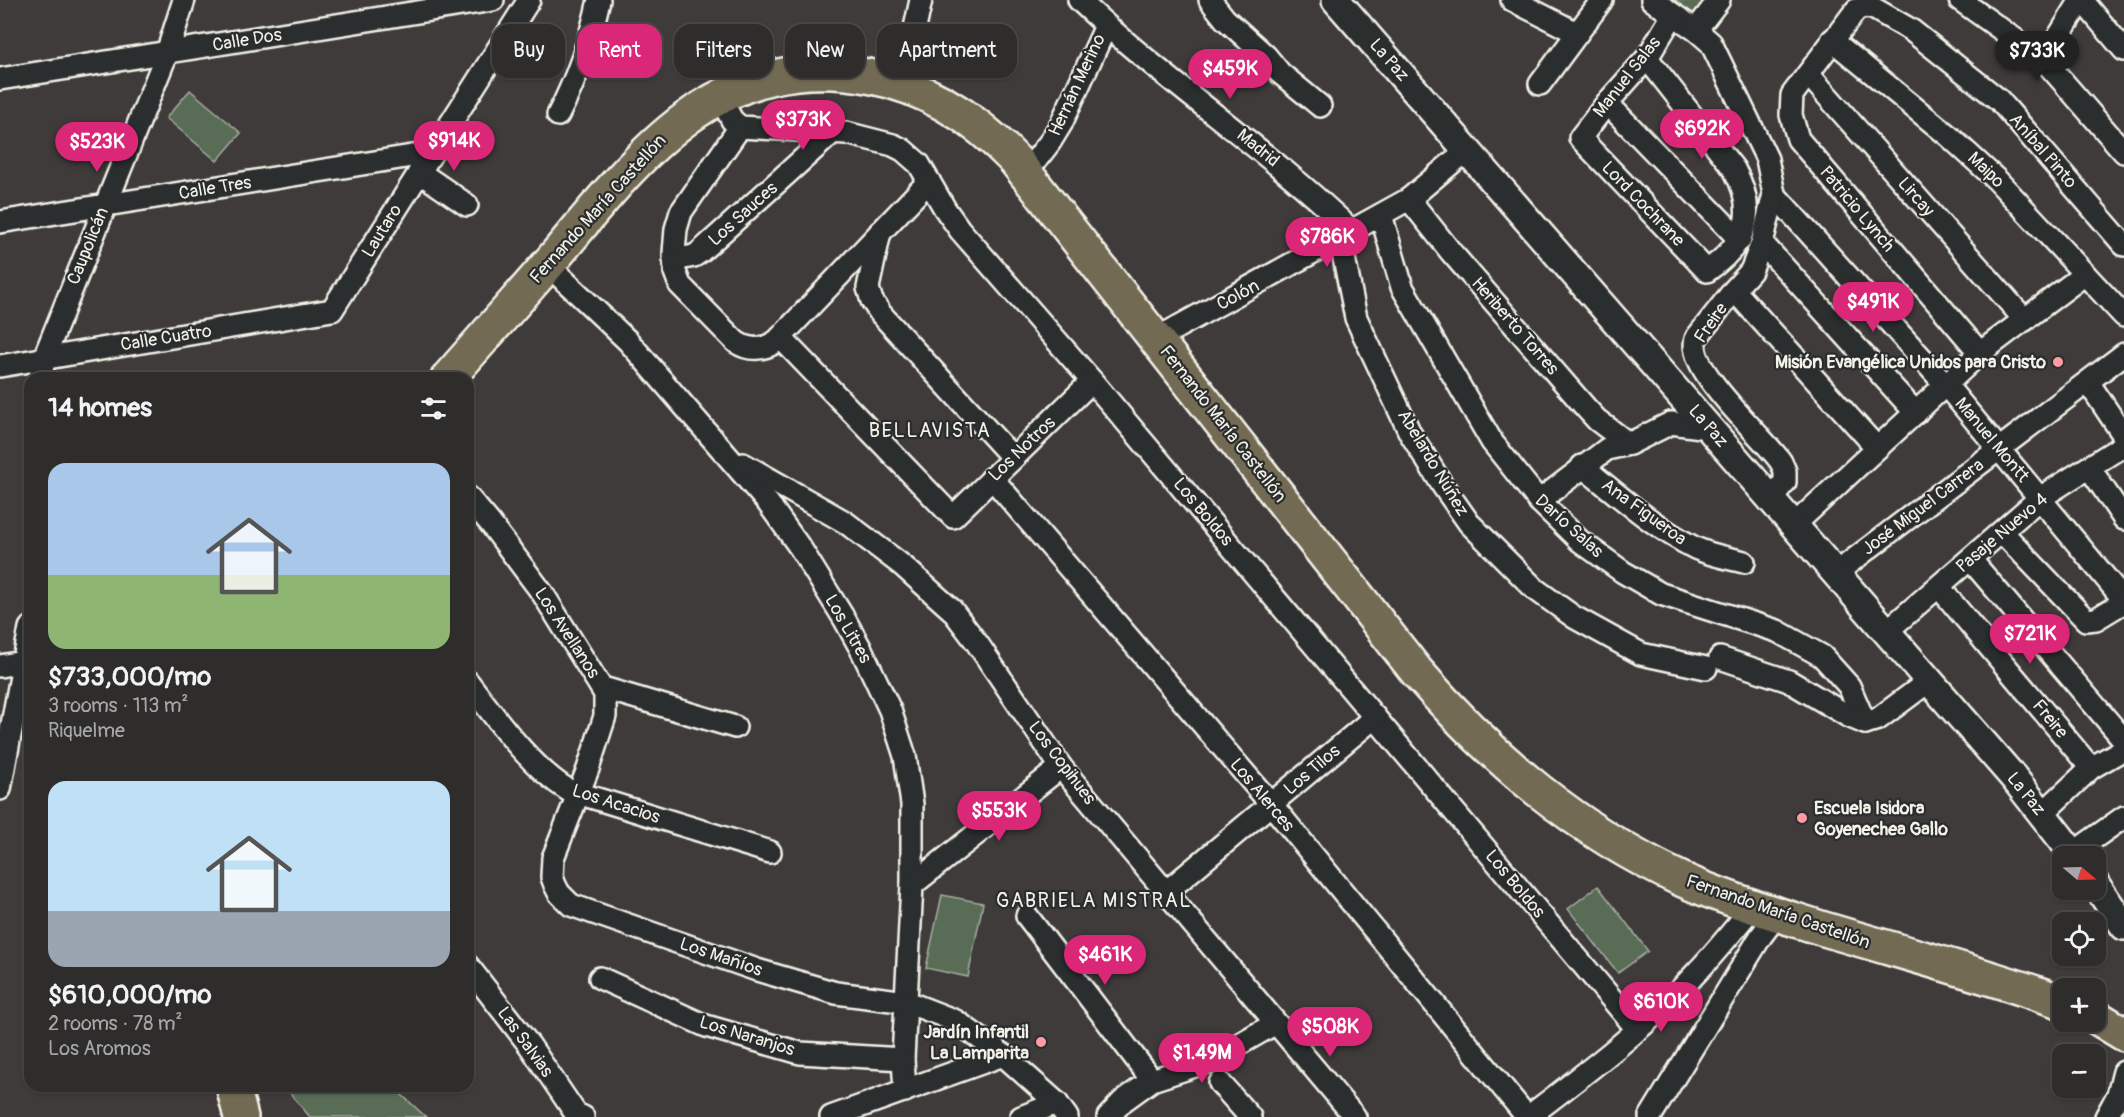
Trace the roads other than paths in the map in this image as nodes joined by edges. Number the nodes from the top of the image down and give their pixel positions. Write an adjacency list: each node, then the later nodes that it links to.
1 (184, 0): 21 (street, Caupolicán)
2 (493, 0): 21 (street, Calle Dos)
3 (529, 0): 37 (street, Lautaro)
4 (599, 0): 31 (street)
5 (921, 0): 26 (street)
6 (1079, 0): 16 (street, Madrid)
7 (1210, 0): 30 (street)
8 (1336, 0): 35 (street, La Paz)
9 (1512, 0): 18 (street)
10 (1602, 0): 18 (street)
11 (1652, 0): 15 (street)
12 (1719, 0): 17 (street)
13 (1960, 0): 23 (street)
14 (2082, 0): 20 (street); 23 (street)
15 (1673, 15): 17 (street); 22 (street, Manuel Salas)
16 (1106, 26): 39 (street, Hernán Merino); 48 (street, Madrid)
17 (1696, 30): 41 (street)
18 (1577, 33): 27 (street)
19 (1832, 40): 24 (street); 51 (street, Aníbal Pinto); 54 (street, Maipo)
20 (2124, 50)
21 (167, 53): 25 (street, Calle Dos); 44 (street, Caupolicán)
22 (1647, 58): 29 (street, Manuel Salas); 49 (street)
23 (2044, 60): 36 (street)
24 (1808, 74): 58 (street, Lircay); 61 (street, Patricio Lynch)
25 (0, 79)
26 (903, 84): 28 (main road, Fernando María Castellón); 39 (main road, Fernando María Castellón)
27 (1540, 84)
28 (720, 96): 32 (street); 53 (main road, Fernando María Castellón)
29 (1607, 103): 34 (street, Manuel Salas); 49 (street)
30 (1320, 106)
31 (558, 115)
32 (740, 127): 33 (street, Los Boldos); 52 (street)
33 (833, 132): 40 (street, Los Boldos); 52 (street, Los Sauces)
34 (1580, 138): 49 (street, Lord Cochrane)
35 (1467, 150): 42 (street, Colón); 70 (street, La Paz)
36 (2124, 152)
37 (430, 153): 38 (street, Lautaro); 44 (street, Calle Tres)
38 (419, 172): 43 (street); 56 (street, Lautaro)
39 (1026, 173): 60 (main road, Fernando María Castellón)
40 (929, 181): 47 (street); 66 (street, Los Boldos)
41 (1774, 194): 50 (street, Freire); 68 (street, Manuel Montt)
42 (1409, 199): 45 (street, Colón); 72 (street, Heriberto Torres)
43 (467, 205)
44 (104, 206): 46 (street, Calle Tres); 64 (street, Caupolicán)
45 (1381, 215): 48 (street, Colón); 83 (street, Darío Salas)
46 (0, 222)
47 (880, 232): 59 (street); 77 (street)
48 (1346, 235): 60 (street, Colón); 101 (street, Abelardo Núñez)
49 (1740, 240)
50 (1762, 243): 55 (street, Freire); 69 (street)
51 (2124, 245)
52 (674, 260): 59 (street)
53 (548, 264): 65 (main road, Fernando María Castellón); 76 (street, Los Litres)
54 (2085, 274): 57 (street, Maipo); 58 (street)
55 (1734, 290): 74 (street); 81 (street, Freire)
56 (332, 310): 64 (street, Calle Cuatro)
57 (2124, 316)
58 (2025, 320): 61 (street)
59 (781, 338): 80 (street, Los Notros)
60 (1156, 339): 118 (main road, Fernando María Castellón)
61 (1980, 353): 68 (street)
62 (2124, 356): 67 (street, José Miguel Carrera)
63 (0, 366): 64 (street, Calle Cuatro)
64 (42, 368)
65 (453, 372)
66 (1092, 381): 77 (street, Los Notros); 100 (street, Los Boldos)
67 (2088, 382): 71 (street); 75 (street, José Miguel Carrera)
68 (1945, 384): 69 (street); 75 (street, Manuel Montt)
69 (1916, 413): 74 (street)
70 (1709, 428): 72 (street); 81 (street, La Paz)
71 (2124, 436)
72 (1629, 444): 78 (street)
73 (2124, 445): 79 (street, Pasaje Nuevo 4)
74 (1877, 448): 86 (street)
75 (2000, 449): 82 (street, Manuel Montt); 90 (street, José Miguel Carrera)
76 (730, 457): 105 (street, Los Copihues); 115 (street, Los Litres)
77 (1013, 458): 80 (street, Los Notros)
78 (1582, 466): 83 (street); 89 (street, Ana Figueroa)
79 (2089, 467): 82 (street, Pasaje Nuevo 4); 85 (street)
80 (992, 478): 109 (street, Los Alerces)
81 (1771, 498): 86 (street, La Paz)
82 (2040, 498): 87 (street, Pasaje Nuevo 4); 92 (street, Manuel Montt)
83 (1539, 501): 101 (street, Darío Salas)
84 (474, 504): 98 (street, Los Avellanos)
85 (2124, 519)
86 (1794, 525): 90 (street, La Paz)
87 (2002, 532): 88 (street, Pasaje Nuevo 4); 92 (street)
88 (1971, 560): 91 (street, Pasaje Nuevo 4); 103 (street)
89 (1744, 562)
90 (1836, 573): 93 (street, La Paz)
91 (1939, 587): 93 (street, Pasaje Nuevo 4); 106 (street, Freire)
92 (2124, 601)
93 (1887, 631): 97 (street, La Paz)
94 (24, 657): 95 (street)
95 (23, 662): 96 (street); 107 (street)
96 (0, 666)
97 (1929, 681): 101 (street); 110 (street, La Paz)
98 (603, 688): 102 (street, Los Avellanos); 108 (street, Los Mañíos)
99 (474, 689): 108 (street, Los Acacios)
100 (1375, 717): 109 (street, Los Tilos); 127 (street, Los Boldos)
101 (1864, 723)
102 (735, 727)
103 (2124, 740)
104 (2124, 749): 106 (street)
105 (1061, 767): 115 (street); 116 (street, Los Copihues)
106 (2091, 768): 110 (street)
107 (0, 789)
108 (578, 794): 114 (street, Los Acacios); 124 (street, Los Mañíos)
109 (1270, 804): 116 (street, Los Tilos); 145 (street, Los Alerces)
110 (2043, 813): 112 (street, La Paz)
111 (2124, 817): 113 (street)
112 (2067, 846)
113 (2086, 846)
114 (770, 852)
115 (912, 885): 124 (street, Los Litres)
116 (1166, 892): 125 (street, Los Copihues)
117 (2109, 893): 120 (street)
118 (1765, 911): 123 (main road, Fernando María Castellón); 127 (street); 146 (street)
119 (1027, 916): 132 (street)
120 (2124, 926)
121 (474, 974): 138 (street, Las Salvias)
122 (600, 978): 130 (street, Los Naranjos)
123 (2052, 998)
124 (907, 1002): 129 (street, Los Mañíos); 130 (street, Los Litres)
125 (1276, 1023): 132 (street); 144 (street, Los Copihues)
126 (2106, 1023): 128 (main road)
127 (1637, 1029): 145 (street)
128 (2124, 1034)
129 (1003, 1055): 134 (street); 137 (street, Los Mañíos)
130 (903, 1059): 134 (street, Los Litres)
131 (2124, 1072): 136 (street)
132 (1152, 1080): 142 (street)
133 (1220, 1083): 143 (street)
134 (905, 1091): 140 (street)
135 (235, 1092): 139 (main road)
136 (2121, 1098): 147 (street); 148 (street)
137 (1062, 1110): 141 (street)
138 (578, 1116)
139 (241, 1117)
140 (831, 1117)
141 (1021, 1117)
142 (1108, 1117)
143 (1250, 1117)
144 (1355, 1117)
145 (1528, 1117)
146 (1650, 1117)
147 (2092, 1117)
148 (2106, 1117)

